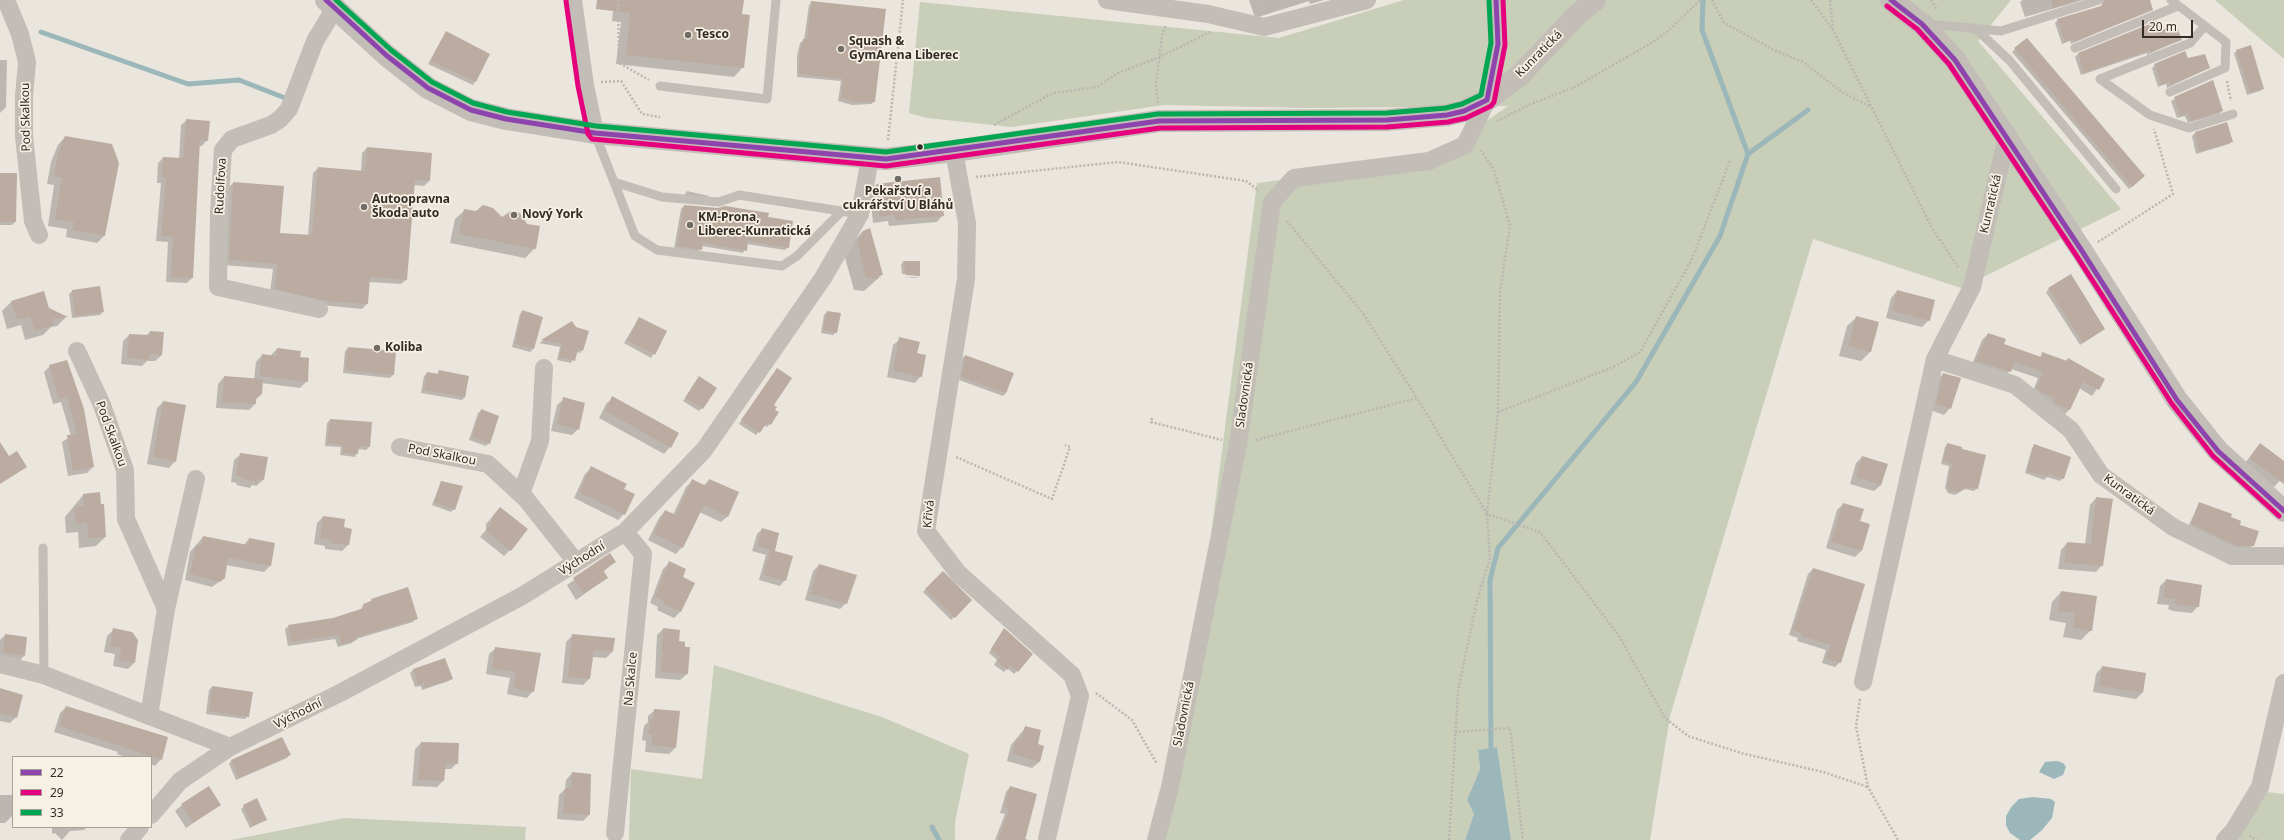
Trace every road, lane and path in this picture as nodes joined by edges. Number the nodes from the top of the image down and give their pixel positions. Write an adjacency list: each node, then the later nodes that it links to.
1 (6, 0): 49 (street, Pod Skalkou)
2 (573, 0): 27 (street)
3 (618, 0): 28 (path)
4 (776, 0): 28 (lane)
5 (903, 0): 41 (path)
6 (1107, 0): 18 (street)
7 (1367, 0): 19 (street)
8 (1496, 0): 30 (street)
9 (1595, 0): 30 (street, Kunratická)
10 (1700, 0): 38 (path)
11 (1712, 0): 31 (path)
12 (1811, 0): 23 (path)
13 (1830, 0): 23 (path)
14 (1891, 0): 20 (street)
15 (2099, 0): 22 (lane)
16 (2175, 3): 21 (lane); 24 (lane)
17 (330, 4): 37 (street, Kunratická); 52 (street, Rudolfova)
18 (1183, 6): 19 (street); 25 (path)
19 (1233, 20): 25 (path)
20 (1922, 24): 22 (lane); 39 (street)
21 (2204, 26): 26 (lane); 33 (lane)
22 (1975, 28): 45 (lane)
23 (1833, 30): 31 (path)
24 (2075, 48)
25 (1160, 57): 35 (path); 36 (path)
26 (2225, 68): 29 (lane); 32 (path)
27 (584, 85): 34 (path); 37 (street)
28 (660, 86)
29 (2170, 92)
30 (1487, 100): 35 (street, Kunratická); 38 (street)
31 (1871, 108): 51 (path)
32 (2233, 114): 33 (lane)
33 (2150, 115): 50 (path)
34 (660, 117)
35 (1159, 121): 40 (street, Kunratická)
36 (988, 129)
37 (595, 133): 41 (street, Kunratická); 44 (lane)
38 (1470, 135): 46 (street); 57 (path)
39 (2007, 136): 50 (street); 51 (street, Kunratická)
40 (954, 151): 41 (street, Kunratická); 43 (street, Křivá)
41 (878, 158): 48 (street, Východní)
42 (1730, 161): 57 (path)
43 (961, 179): 46 (path); 62 (street, Křivá)
44 (614, 182): 47 (lane); 47 (lane)
45 (2116, 189)
46 (1272, 202): 56 (path); 59 (street, Sladovnická)
47 (842, 211): 48 (lane)
48 (860, 214): 67 (street, Východní)
49 (39, 235)
50 (2082, 251): 65 (street)
51 (1972, 287): 54 (street, Kunratická)
52 (319, 309)
53 (77, 351): 71 (street, Pod Skalkou)
54 (1935, 359): 69 (street, Kunratická); 75 (street, Kunratická)
55 (544, 368): 64 (street)
56 (1417, 398): 59 (path); 66 (path)
57 (1498, 412): 66 (path)
58 (1152, 418): 59 (path)
59 (1238, 444): 80 (street, Sladovnická)
60 (1065, 445): 62 (path)
61 (400, 447): 64 (street, Pod Skalkou)
62 (939, 450): 74 (street, Křivá)
63 (196, 479): 71 (street)
64 (520, 494): 70 (street, Pod Skalkou)
65 (2284, 511)
66 (1487, 514): 78 (path); 81 (path)
67 (625, 532): 70 (street, Východní); 84 (street, Na Skalce)
68 (43, 548): 73 (lane)
69 (2284, 556)
70 (576, 562): 79 (street, Východní)
71 (166, 609): 77 (street)
72 (0, 664): 73 (street)
73 (44, 675): 77 (street)
74 (1072, 675): 80 (path); 85 (street, Křivá)
75 (1863, 682): 81 (path)
76 (2284, 683): 91 (street)
77 (149, 716): 79 (street)
78 (1455, 732): 88 (path); 89 (path)
79 (230, 747): 82 (street, Východní)
80 (1170, 787): 87 (street, Sladovnická)
81 (1868, 787): 90 (path)
82 (152, 813)
83 (139, 828): 86 (street)
84 (615, 833)
85 (1047, 838)
86 (129, 840)
87 (1156, 840)
88 (1449, 840)
89 (1523, 840)
90 (1898, 840)
91 (2225, 840)

